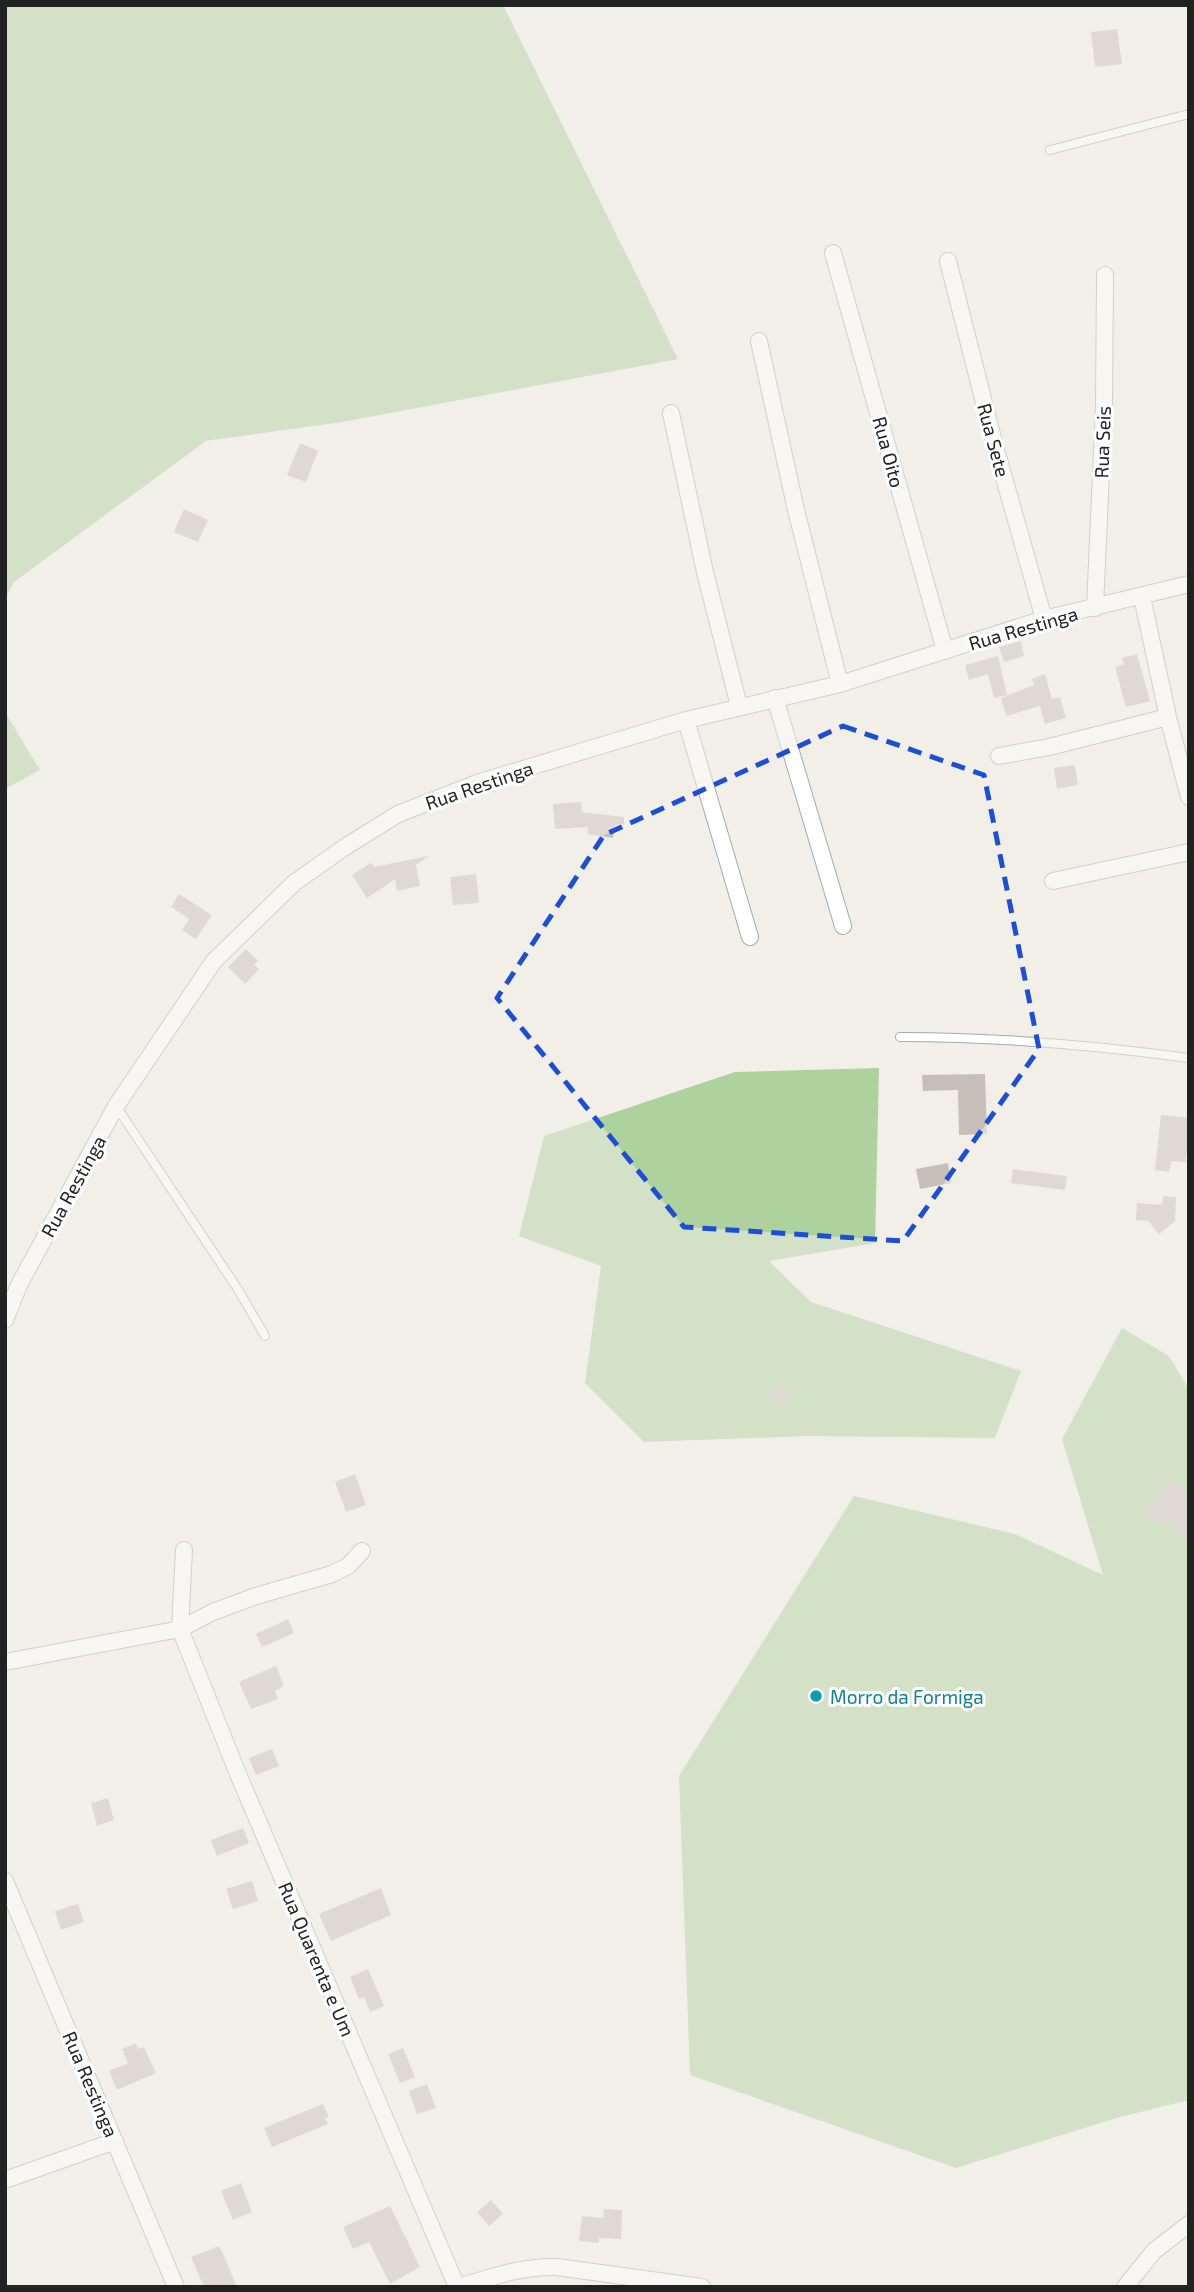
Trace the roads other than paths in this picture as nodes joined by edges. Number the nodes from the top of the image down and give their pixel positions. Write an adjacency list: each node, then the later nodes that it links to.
1 (1189, 114): 2 (lane)
2 (1050, 150)
3 (833, 253): 12 (street, Rua Oito)
4 (948, 261): 11 (street, Rua Sete)
5 (1105, 275): 10 (street, Rua Seis)
6 (759, 341): 13 (street)
7 (671, 413): 15 (street)
8 (1189, 584): 9 (street, Rua Restinga)
9 (1142, 597): 10 (street, Rua Restinga); 16 (street)
10 (1095, 608): 11 (street, Rua Restinga)
11 (1044, 619): 12 (street, Rua Restinga)
12 (945, 651): 13 (street, Rua Restinga)
13 (840, 684): 14 (street, Rua Restinga)
14 (775, 698): 15 (street, Rua Restinga); 22 (street)
15 (738, 706): 17 (street, Rua Restinga)
16 (1168, 718): 18 (street); 19 (street)
17 (686, 719): 23 (street); 26 (street, Rua Restinga)
18 (999, 756)
19 (1189, 797)
20 (1189, 852): 21 (street)
21 (1054, 881)
22 (842, 926)
23 (750, 937)
24 (900, 1037): 25 (lane)
25 (1189, 1058)
26 (117, 1106): 27 (street, Rua Restinga); 28 (lane)
27 (5, 1320)
28 (265, 1336)
29 (184, 1550): 31 (street, Rua Quarenta e Um)
30 (362, 1551): 31 (street)
31 (180, 1629): 32 (street); 38 (street, Rua Quarenta e Um)
32 (5, 1662)
33 (5, 1881): 34 (street, Rua Restinga)
34 (115, 2141): 35 (street); 37 (street, Rua Restinga)
35 (5, 2180)
36 (1189, 2224): 40 (street)
37 (176, 2287)
38 (458, 2287): 39 (street)
39 (702, 2287)
40 (1125, 2287)

